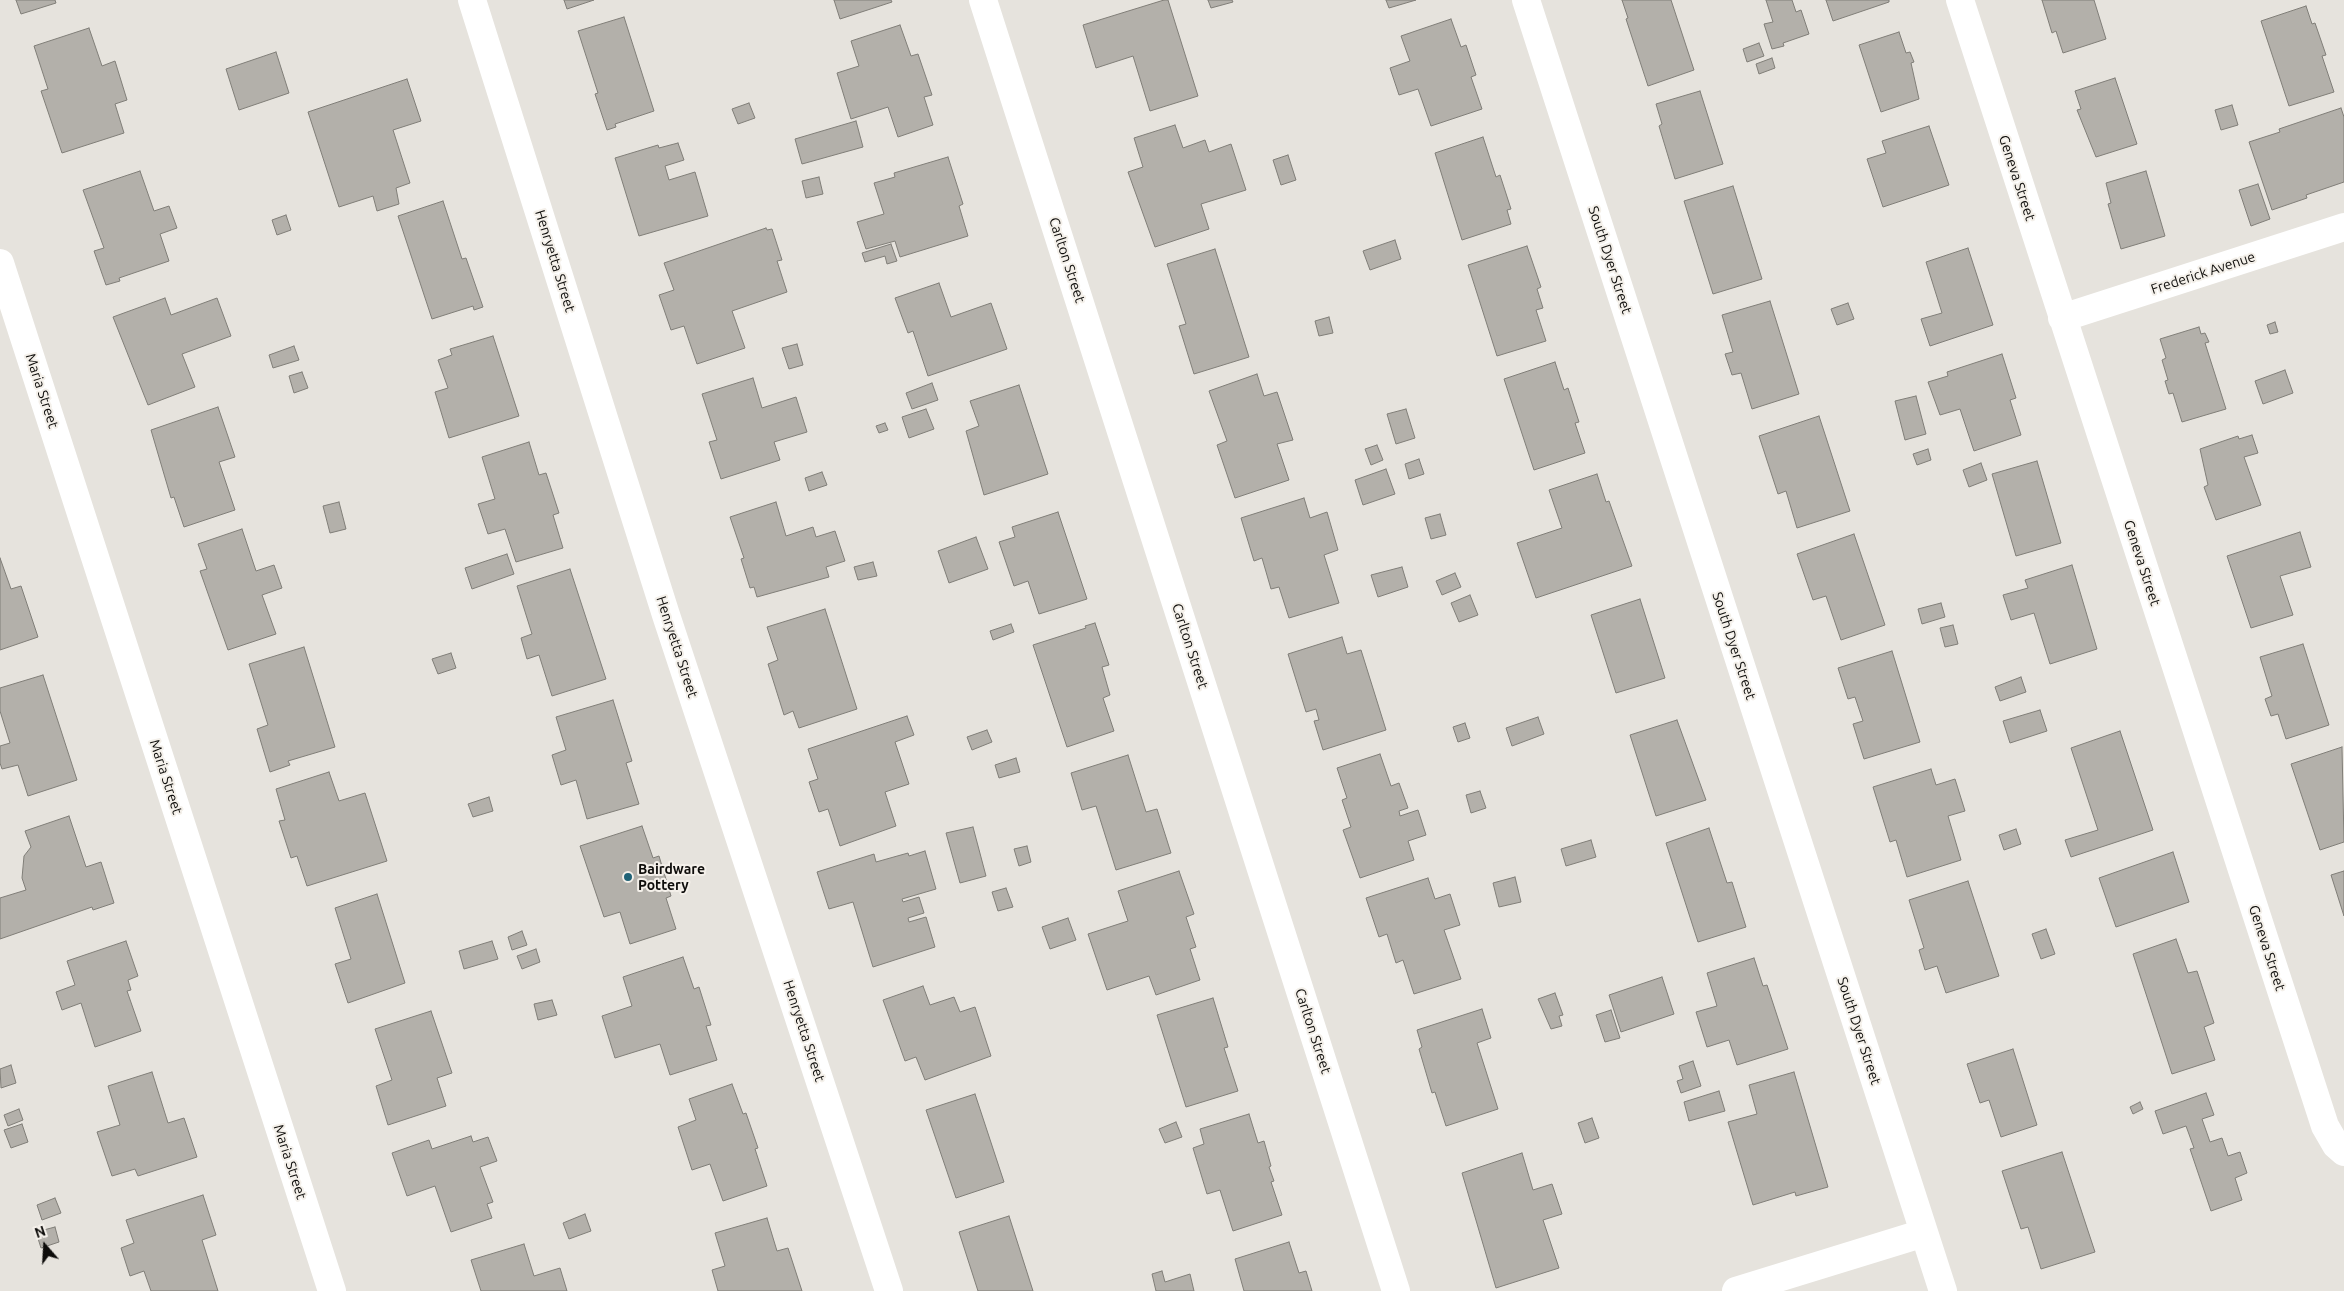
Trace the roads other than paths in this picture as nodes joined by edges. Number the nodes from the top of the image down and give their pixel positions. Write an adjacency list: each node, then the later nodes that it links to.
1 (472, 0): 11 (street, Henryetta Street)
2 (984, 0): 12 (street, Carlton Street)
3 (1526, 0): 9 (street, South Dyer Street)
4 (1960, 0): 7 (street, Geneva Street)
5 (2344, 227): 7 (street, Frederick Avenue)
6 (0, 263): 10 (street, Maria Street)
7 (2062, 318): 8 (street, Geneva Street)
8 (2344, 1152)
9 (1924, 1234): 13 (street); 14 (street, South Dyer Street)
10 (332, 1291)
11 (889, 1291)
12 (1396, 1291)
13 (1736, 1291)
14 (1943, 1291)

